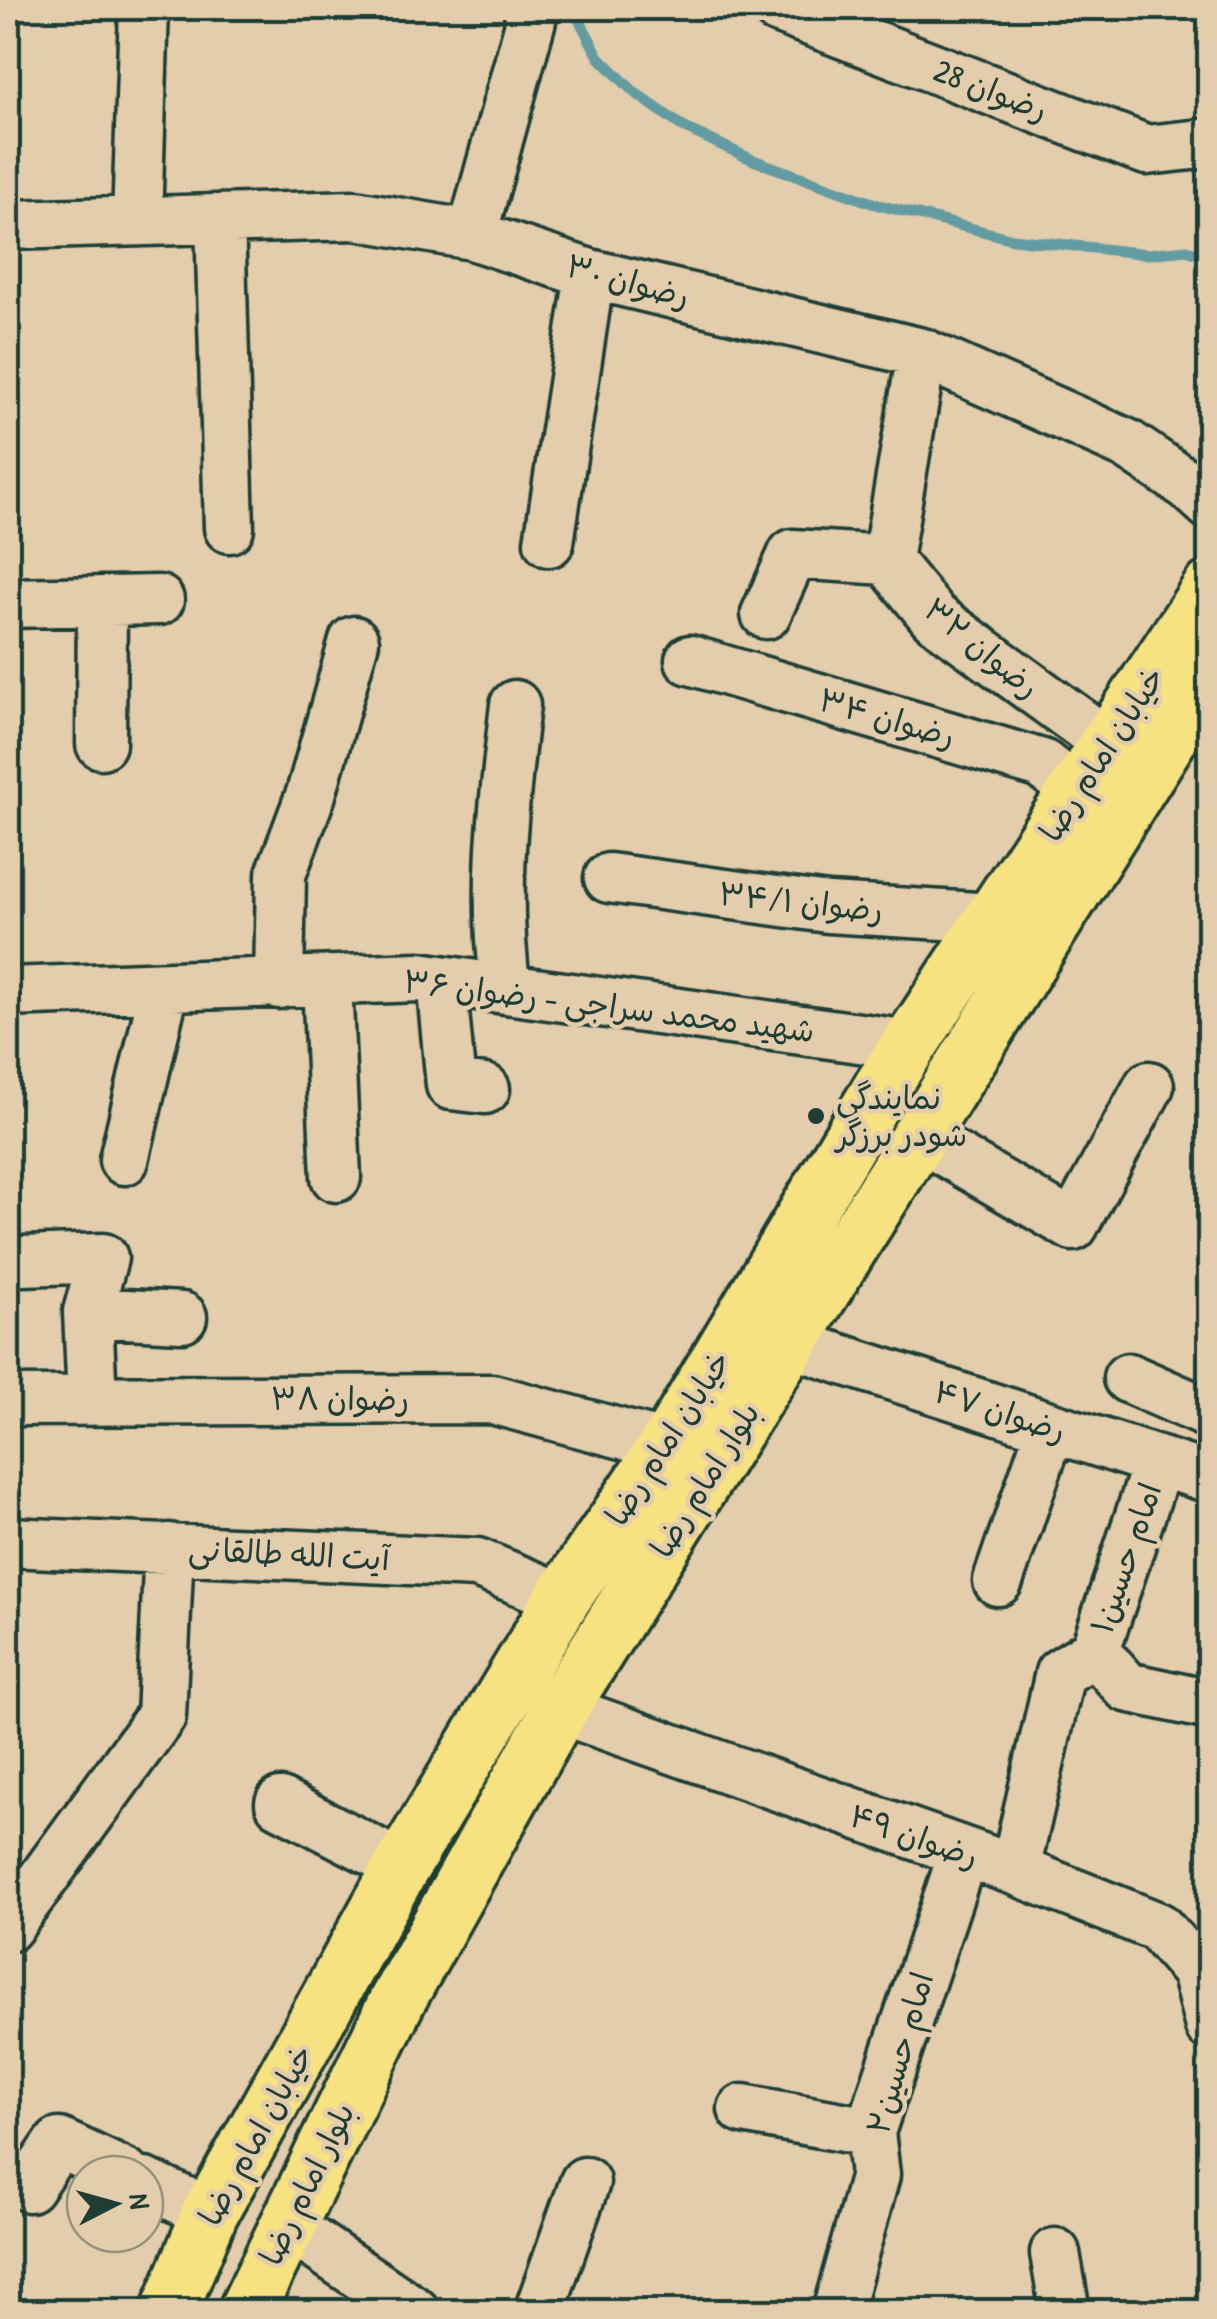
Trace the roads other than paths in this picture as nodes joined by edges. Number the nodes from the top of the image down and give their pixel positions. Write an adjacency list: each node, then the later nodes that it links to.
1 (144, 8): 6 (street)
2 (528, 8): 8 (street)
3 (777, 8): 4 (street, رضوان 28)
4 (1210, 143)
5 (220, 219): 6 (street, رضوان ۳۰); 8 (street, رضوان ۳۰); 12 (street)
6 (137, 221): 7 (street, رضوان ۳۰)
7 (8, 224)
8 (472, 235): 9 (street, رضوان ۳۰)
9 (590, 274): 10 (street, رضوان ۳۰); 13 (street)
10 (922, 354): 11 (street, رضوان ۳۰); 14 (street)
11 (1210, 505)
12 (229, 528)
13 (549, 542)
14 (887, 560): 19 (street); 25 (street, رضوان ۳۲)
15 (1210, 589): 25 (main road, خیابان امام رضا)
16 (159, 600): 17 (street)
17 (102, 601): 18 (street); 24 (street)
18 (8, 603)
19 (766, 614)
20 (354, 641): 31 (street)
21 (690, 660): 26 (street, رضوان ۳۴)
22 (1210, 674): 38 (main road, بلوار امام رضا)
23 (515, 705): 32 (street)
24 (101, 744)
25 (1109, 744): 26 (main road, خیابان امام رضا)
26 (1078, 792): 28 (main road, خیابان امام رضا)
27 (609, 878): 28 (street, رضوان ۳۴/۱)
28 (994, 918): 35 (main road, خیابان امام رضا)
29 (441, 980): 30 (street, شهید محمد سراجی - رضوان ۳۶); 32 (street, شهید محمد سراجی - رضوان ۳۶); 37 (street)
30 (327, 982): 31 (street, شهید محمد سراجی - رضوان ۳۶); 40 (street)
31 (279, 984): 33 (street, شهید محمد سراجی - رضوان ۳۶)
32 (506, 989): 35 (street, شهید محمد سراجی - رضوان ۳۶)
33 (164, 990): 34 (street, شهید محمد سراجی - رضوان ۳۶); 39 (street)
34 (8, 992)
35 (910, 1045): 50 (main road, خیابان امام رضا)
36 (1149, 1086): 38 (street)
37 (485, 1089)
38 (917, 1135): 44 (main road, بلوار امام رضا)
39 (124, 1160)
40 (336, 1177)
41 (24, 1261): 42 (street)
42 (88, 1312): 43 (street); 46 (street)
43 (182, 1317)
44 (790, 1343): 49 (street, رضوان ۴۷); 59 (main road, بلوار امام رضا)
45 (1128, 1378): 48 (street)
46 (92, 1400): 47 (street, رضوان ۳۸); 50 (street, رضوان ۳۸)
47 (8, 1401)
48 (1210, 1414)
49 (1051, 1427): 51 (street, رضوان ۴۷); 55 (street)
50 (667, 1446): 56 (main road, خیابان امام رضا)
51 (1158, 1462): 52 (street, رضوان ۴۷); 57 (street, امام حسین۱)
52 (1210, 1478)
53 (8, 1542): 54 (street, آیت الله طالقانی)
54 (169, 1548): 56 (street, آیت الله طالقانی); 64 (street)
55 (998, 1580)
56 (563, 1598): 62 (main road, خیابان امام رضا)
57 (1095, 1651): 58 (street); 63 (street, امام حسین۱)
58 (1210, 1705)
59 (560, 1709): 61 (street, رضوان ۴۹); 73 (main road, بلوار امام رضا)
60 (280, 1803): 62 (street)
61 (963, 1854): 63 (street, رضوان ۴۹); 67 (street, امام حسین۲)
62 (402, 1866): 72 (main road, خیابان امام رضا)
63 (1015, 1870): 65 (street, رضوان ۴۹)
64 (9, 1923)
65 (1210, 2026)
66 (742, 2109): 67 (street)
67 (870, 2132): 79 (street, امام حسین۲)
68 (83, 2154): 70 (street)
69 (586, 2182): 78 (street)
70 (29, 2187)
71 (165, 2193): 72 (street)
72 (210, 2214): 75 (main road, خیابان امام رضا)
73 (285, 2224): 76 (main road, بلوار امام رضا); 77 (street)
74 (1055, 2254): 80 (street)
75 (169, 2312)
76 (246, 2312)
77 (415, 2312)
78 (539, 2312)
79 (837, 2312)
80 (1064, 2312)

